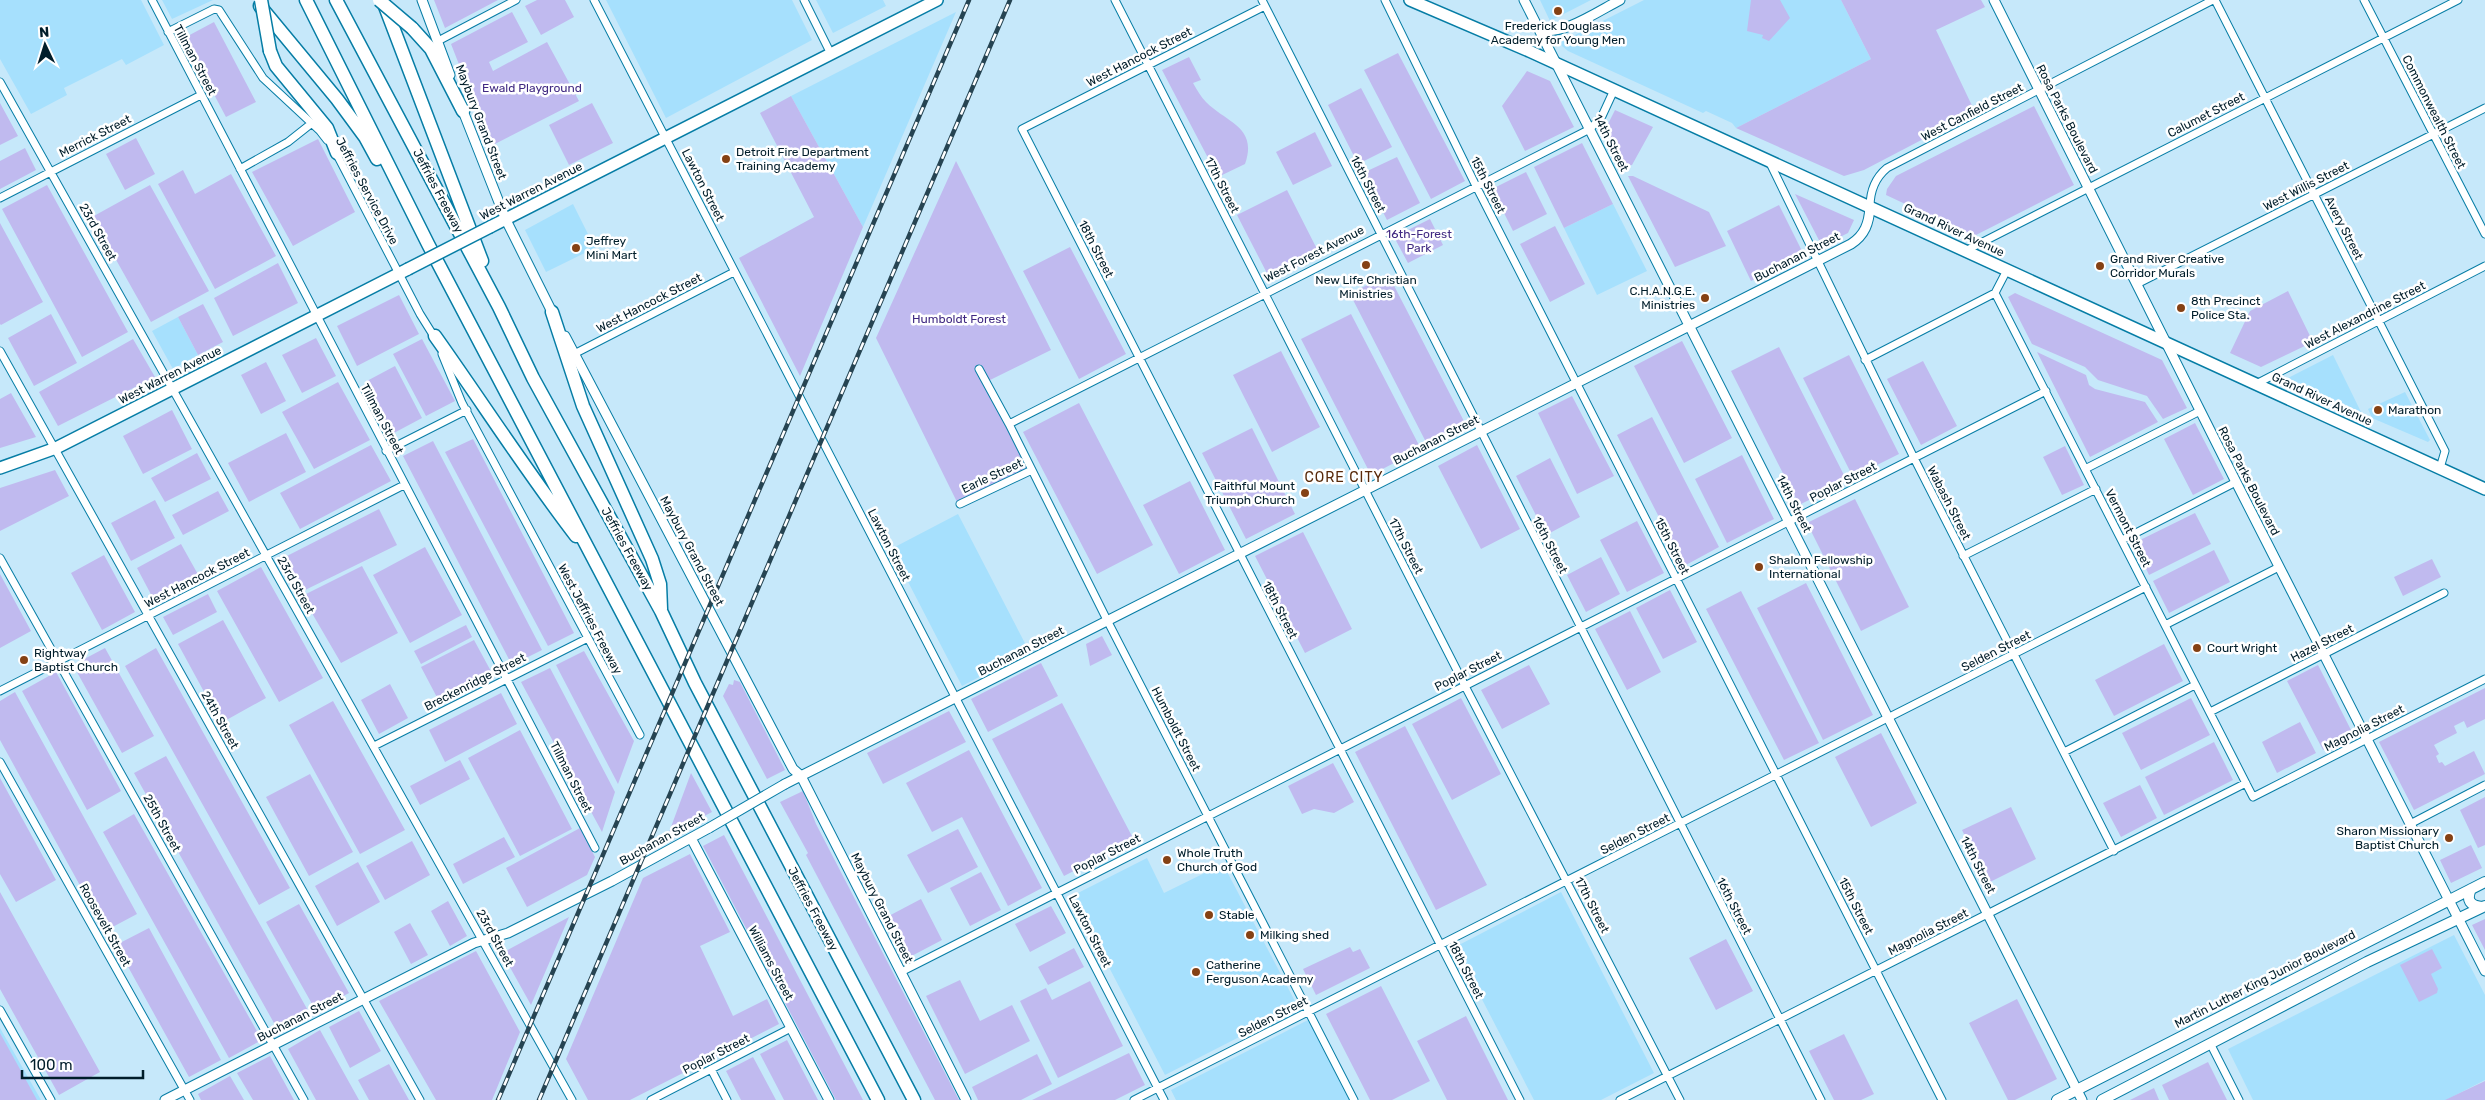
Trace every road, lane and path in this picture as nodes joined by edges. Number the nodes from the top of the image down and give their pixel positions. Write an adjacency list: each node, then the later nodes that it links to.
1 (152, 0): 23 (street, Tillman Street)
2 (255, 0): 53 (highway)
3 (261, 0): 41 (highway, bridge)
4 (306, 0): 53 (highway)
5 (336, 0): 63 (highway, Jeffries Freeway)
6 (381, 0): 35 (highway, bridge); 63 (highway)
7 (422, 0): 25 (street, Maybury Grand Street)
8 (516, 0): 25 (street)
9 (594, 0): 40 (street, Lawton Street)
10 (804, 0): 26 (street)
11 (937, 0): 26 (main road, West Warren Avenue)
12 (1115, 0): 28 (street, 17th Street)
13 (1385, 0): 45 (street, 15th Street)
14 (1410, 0): 27 (main road, Grand River Avenue)
15 (1524, 0): 22 (street, 14th Street)
16 (1620, 0): 22 (street)
17 (1994, 0): 31 (street, Rosa Parks Boulevard)
18 (2214, 0): 31 (street, West Canfield Street); 33 (street, Avery Street)
19 (2364, 0): 24 (street, Commonwealth Street)
20 (2458, 0): 24 (street, Calumet Street)
21 (1264, 3): 28 (street, West Hancock Street); 51 (street, 16th Street)
22 (1539, 29): 27 (street, 14th Street)
23 (168, 32): 32 (street, Tillman Street); 36 (street, Jeffries Service Drive)
24 (2384, 38): 33 (street, Calumet Street); 39 (street, Commonwealth Street)
25 (438, 41): 35 (street, Maybury Grand Street)
26 (831, 54): 40 (main road, West Warren Avenue)
27 (1557, 64): 30 (main road, Grand River Avenue); 38 (street, 14th Street)
28 (1148, 65): 37 (street, West Hancock Street); 61 (street, 17th Street)
29 (0, 82): 44 (street, 23rd Street)
30 (1614, 90): 38 (street, West Forest Avenue); 42 (main road, Grand River Avenue)
31 (2038, 90): 46 (street, Rosa Parks Boulevard); 49 (street, West Canfield Street)
32 (201, 95): 43 (street, Tillman Street); 44 (street, Merrick Street)
33 (2265, 98): 46 (street, Calumet Street); 47 (street, Avery Street)
34 (2485, 108): 39 (street, West Willis Street)
35 (463, 111): 50 (street, Maybury Grand Street)
36 (312, 123): 41 (street, Jeffries Service Drive); 43 (street)
37 (1022, 129): 72 (street, 18th Street)
38 (1590, 129): 45 (street, West Forest Avenue); 67 (street, 14th Street)
39 (2433, 134): 47 (street, West Willis Street); 52 (street, Commonwealth Street)
40 (667, 139): 50 (main road, West Warren Avenue); 59 (street, Lawton Street)
41 (337, 152): 58 (street, Jeffries Service Drive)
42 (1769, 161): 49 (main road, Grand River Avenue); 55 (street, Wabash Street)
43 (240, 169): 65 (street, Tillman Street)
44 (51, 172): 48 (street, Merrick Street); 77 (street, 23rd Street)
45 (1476, 186): 51 (street, West Forest Avenue); 75 (street, 15th Street)
46 (2088, 188): 54 (street, Calumet Street); 60 (street, Rosa Parks Boulevard)
47 (2314, 194): 60 (street, West Willis Street); 66 (street, Avery Street)
48 (0, 198)
49 (1870, 207): 54 (main road, Grand River Avenue); 55 (street, Buchanan Street)
50 (506, 220): 58 (main road, West Warren Avenue, bridge); 64 (street, Maybury Grand Street)
51 (1381, 234): 61 (street, West Forest Avenue); 82 (street, 16th Street)
52 (2485, 234)
53 (428, 244): 102 (highway)
54 (1964, 250): 57 (main road, Grand River Avenue)
55 (1816, 261): 67 (street, Buchanan Street); 73 (street, Wabash Street)
56 (2485, 266): 66 (street, West Alexandrine Street)
57 (2007, 270): 62 (street); 69 (main road, Grand River Avenue)
58 (403, 272): 65 (main road, West Warren Avenue); 68 (street, Jeffries Service Drive)
59 (734, 272): 71 (street, West Hancock Street); 121 (street, Lawton Street)
60 (2137, 284): 69 (street, Rosa Parks Boulevard)
61 (1264, 293): 72 (street, West Forest Avenue); 94 (street, 17th Street)
62 (1996, 293): 73 (street); 78 (street, Vermont Street)
63 (499, 308): 107 (highway, Jeffries Freeway)
64 (552, 312): 71 (street, Maybury Grand Street); 107 (highway)
65 (316, 315): 77 (main road, West Warren Avenue); 84 (street, Tillman Street)
66 (2379, 321): 76 (street, West Alexandrine Street); 87 (street, Avery Street)
67 (1690, 326): 75 (street, Buchanan Street); 96 (street, 14th Street)
68 (435, 336): 79 (street, Jeffries Service Drive); 102 (highway)
69 (2166, 342): 76 (main road, Grand River Avenue); 80 (street, Rosa Parks Boulevard)
70 (0, 351): 83 (street, 24th Street)
71 (574, 354): 131 (street, Maybury Grand Street)
72 (1139, 358): 81 (street, West Forest Avenue); 98 (street, 18th Street)
73 (1865, 360): 85 (street, Wabash Street)
74 (979, 369): 81 (street, Humboldt Street)
75 (1576, 383): 82 (street, Buchanan Street); 104 (street, 15th Street)
76 (2256, 384): 87 (main road, Grand River Avenue)
77 (173, 389): 83 (main road, West Warren Avenue); 99 (street, 23rd Street)
78 (2046, 391): 85 (street, Poplar Street); 88 (street, Vermont Street)
79 (467, 410): 84 (street); 112 (street, West Jeffries Freeway)
80 (2200, 410): 88 (street); 90 (street, Rosa Parks Boulevard)
81 (1009, 424): 89 (street, Humboldt Street)
82 (1480, 432): 94 (street, Buchanan Street); 111 (street, 16th Street)
83 (56, 448): 86 (main road, West Warren Avenue); 108 (street, 24th Street)
84 (386, 451): 91 (street, Tillman Street)
85 (1914, 458): 96 (street, Poplar Street); 100 (street, Wabash Street)
86 (0, 468)
87 (2440, 468): 93 (main road, Grand River Avenue)
88 (2085, 469): 92 (street, Vermont Street)
89 (1032, 470): 95 (street, Earle Street); 109 (street, Humboldt Street)
90 (2236, 482): 97 (street); 103 (street, Rosa Parks Boulevard)
91 (404, 485): 99 (street, West Hancock Street); 116 (street, Tillman Street)
92 (2096, 489): 97 (street, Vermont Street); 100 (street)
93 (2485, 489)
94 (1365, 490): 98 (street, Buchanan Street); 119 (street, 17th Street)
95 (960, 504)
96 (1790, 522): 104 (street, Poplar Street); 123 (street, 14th Street)
97 (2122, 540): 105 (street, Vermont Street)
98 (1239, 554): 109 (street, Buchanan Street); 127 (street, 18th Street)
99 (266, 555): 108 (street, West Hancock Street); 126 (street, 23rd Street)
100 (1963, 556): 113 (street, Wabash Street)
101 (0, 558): 115 (street, 25th Street)
102 (598, 566): 154 (highway)
103 (2279, 567): 110 (street); 114 (street, Rosa Parks Boulevard)
104 (1676, 579): 111 (street, Poplar Street); 130 (street, 15th Street)
105 (2146, 587): 110 (street, Vermont Street); 113 (street, Selden Street)
106 (2444, 594): 114 (street, Hazel Street)
107 (661, 611): 182 (highway, Jeffries Freeway)
108 (148, 615): 115 (street, West Hancock Street); 156 (street, 24th Street)
109 (1107, 620): 121 (street, Buchanan Street); 135 (street, Humboldt Street)
110 (2165, 624): 118 (street, Vermont Street)
111 (1580, 628): 119 (street, Poplar Street); 136 (street, 16th Street)
112 (588, 638): 116 (street, Breckenridge Street); 124 (street, West Jeffries Freeway)
113 (2013, 654): 123 (street, Selden Street); 128 (street, Wabash Street)
114 (2324, 654): 122 (street, Hazel Street); 125 (street, Rosa Parks Boulevard)
115 (58, 661): 120 (street, West Hancock Street); 165 (street, 25th Street)
116 (506, 678): 126 (street, Breckenridge Street); 139 (street, Tillman Street)
117 (2485, 679): 125 (street, Magnolia Street)
118 (2195, 685): 122 (street, Vermont Street); 128 (street)
119 (1465, 686): 127 (street, Poplar Street); 141 (street, 17th Street)
120 (0, 691)
121 (956, 698): 131 (street, Buchanan Street); 144 (street, Lawton Street)
122 (2210, 712): 132 (street, Vermont Street)
123 (1889, 717): 130 (street, Selden Street); 147 (street, 14th Street)
124 (640, 735)
125 (2366, 739): 134 (street, Magnolia Street); 137 (street, Rosa Parks Boulevard)
126 (374, 746): 149 (street, 23rd Street)
127 (1339, 750): 135 (street, Poplar Street); 150 (street, 18th Street)
128 (2064, 752): 140 (street, Wabash Street)
129 (0, 762): 170 (street, Roosevelt Street)
130 (1776, 775): 136 (street, Selden Street); 151 (street, 15th Street)
131 (801, 776): 138 (street, Buchanan Street, bridge); 153 (street, Maybury Grand Street)
132 (2246, 783): 134 (street, Vermont Street); 140 (street, Magnolia Street)
133 (2485, 785): 137 (street)
134 (2253, 797)
135 (1209, 816): 144 (street, Poplar Street); 160 (street, Humboldt Street)
136 (1680, 823): 141 (street, Selden Street); 161 (street, 16th Street)
137 (2410, 824): 145 (street, Rosa Parks Boulevard)
138 (691, 838): 149 (street, Buchanan Street); 163 (street, Williams Street)
139 (594, 848)
140 (2114, 851): 147 (street, Magnolia Street)
141 (1567, 881): 150 (street, Selden Street); 167 (street, 17th Street)
142 (2485, 882): 143 (main road, Martin Luther King Junior Boulevard)
143 (2472, 889): 145 (main road, Martin Luther King Junior Boulevard); 146 (main road)
144 (1058, 892): 153 (street, Poplar Street); 168 (street, Lawton Street)
145 (2449, 900): 148 (street, Rosa Parks Boulevard); 155 (main road, Martin Luther King Junior Boulevard)
146 (2484, 907): 148 (main road)
147 (1989, 914): 151 (street, Magnolia Street); 169 (street, 14th Street)
148 (2458, 919): 152 (street, Rosa Parks Boulevard); 158 (main road)
149 (482, 939): 156 (street, Buchanan Street); 176 (street, 23rd Street)
150 (1440, 944): 160 (street, Selden Street); 187 (street, 18th Street)
151 (1876, 970): 161 (street, Magnolia Street); 191 (street, 15th Street)
152 (2485, 971)
153 (900, 972): 183 (street, Maybury Grand Street)
154 (820, 990): 180 (highway); 181 (highway)
155 (2271, 990): 157 (main road, Martin Luther King Junior Boulevard); 158 (main road)
156 (364, 999): 165 (street, Buchanan Street); 175 (street, 24th Street)
157 (2237, 1007): 162 (main road); 169 (main road, Martin Luther King Junior Boulevard)
158 (2279, 1007): 162 (main road)
159 (0, 1010): 171 (street)
160 (1309, 1011): 168 (street, Selden Street); 186 (street, Humboldt Street)
161 (1780, 1019): 167 (street, Magnolia Street); 190 (street, 16th Street)
162 (2245, 1024): 164 (main road)
163 (791, 1028): 166 (street, Poplar Street); 179 (street, Williams Street)
164 (2211, 1045): 194 (main road); 195 (street)
165 (273, 1046): 170 (street, Buchanan Street); 174 (street, 25th Street)
166 (711, 1069): 177 (street, Poplar Street); 178 (street)
167 (1667, 1076): 188 (street, Magnolia Street); 189 (street, 17th Street)
168 (1158, 1088): 184 (street, Selden Street); 185 (street, Lawton Street)
169 (2077, 1089): 192 (main road, Martin Luther King Junior Boulevard); 193 (street, 14th Street)
170 (184, 1090): 172 (street, Buchanan Street); 173 (street, Roosevelt Street)
171 (52, 1100)
172 (165, 1100)
173 (190, 1100)
174 (304, 1100)
175 (420, 1100)
176 (572, 1100)
177 (651, 1100)
178 (727, 1100)
179 (828, 1100)
180 (869, 1100)
181 (878, 1100)
182 (914, 1100)
183 (966, 1100)
184 (1134, 1100)
185 (1164, 1100)
186 (1354, 1100)
187 (1520, 1100)
188 (1620, 1100)
189 (1680, 1100)
190 (1820, 1100)
191 (1942, 1100)
192 (2057, 1100)
193 (2082, 1100)
194 (2102, 1100)
195 (2239, 1100)

